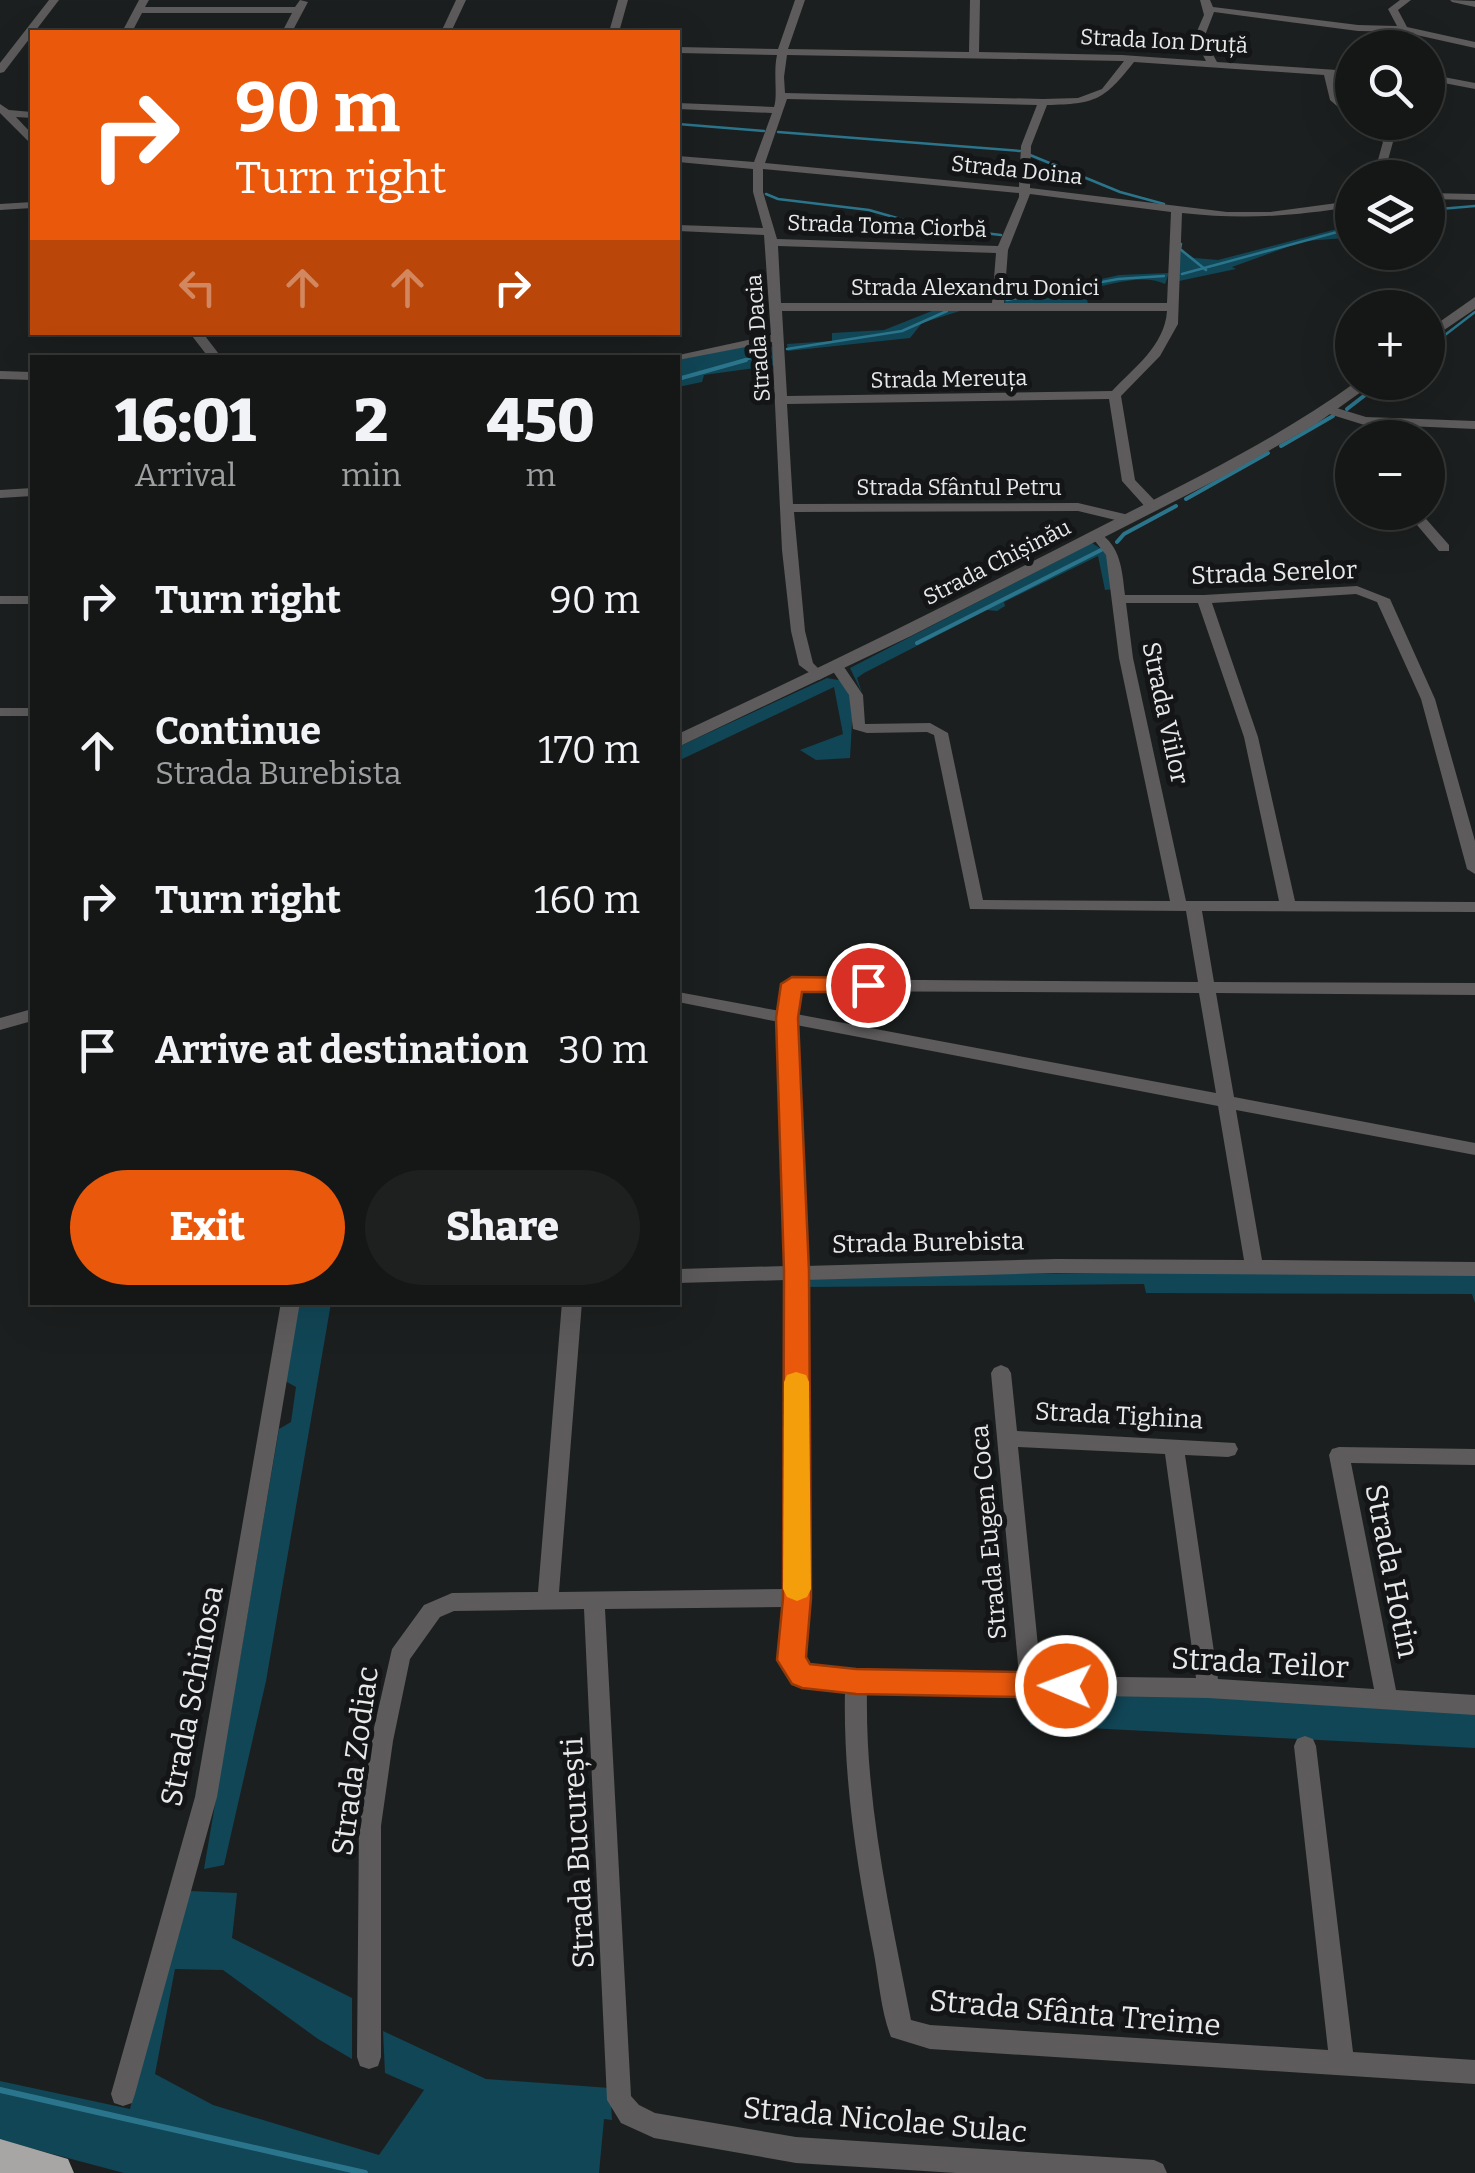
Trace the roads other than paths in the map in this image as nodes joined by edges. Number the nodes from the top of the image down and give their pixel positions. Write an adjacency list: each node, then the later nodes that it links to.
1 (54, 0): 13 (street)
2 (460, 0): 16 (street)
3 (623, 0): 17 (street)
4 (800, 0): 21 (street, Strada Dacia)
5 (975, 0): 22 (street)
6 (1406, 0): 12 (street)
7 (1455, 0): 9 (street)
8 (1207, 4): 12 (street); 24 (street)
9 (1475, 4)
10 (142, 5): 11 (street); 14 (street)
11 (301, 5): 15 (street)
12 (1403, 29): 19 (street)
13 (31, 30)
14 (128, 30)
15 (288, 30)
16 (447, 30)
17 (615, 30)
18 (30, 31): 25 (street)
19 (1475, 45)
20 (680, 50): 21 (street, Strada Ion Druță)
21 (784, 51): 22 (street, Strada Ion Druță); 30 (street, Strada Dacia)
22 (974, 54): 23 (street, Strada Ion Druță)
23 (1131, 59): 24 (street, Strada Ion Druță); 32 (street)
24 (1212, 62): 26 (street, Strada Ion Druță)
25 (0, 70)
26 (1328, 73): 27 (street, Strada Ion Druță); 31 (street)
27 (1335, 73)
28 (1445, 80): 29 (street)
29 (1475, 86)
30 (781, 96): 32 (street); 35 (street, Strada Dacia)
31 (1335, 100)
32 (1043, 102): 40 (street, Strada Toma Ciorbă)
33 (680, 106): 35 (street)
34 (3, 110): 36 (street); 37 (street)
35 (776, 110): 39 (street, Strada Dacia)
36 (30, 114)
37 (30, 137)
38 (680, 159): 39 (street, Strada Doina)
39 (758, 167): 40 (street, Strada Doina); 48 (street, Strada Dacia)
40 (1024, 190): 46 (street, Strada Doina); 49 (street, Strada Toma Ciorbă)
41 (1445, 196): 42 (street)
42 (1475, 197)
43 (30, 206): 45 (street)
44 (1335, 206): 46 (street, Strada Doina)
45 (0, 207)
46 (1177, 209): 53 (street)
47 (680, 228): 48 (street, Strada Toma Ciorbă)
48 (770, 237): 49 (street, Strada Toma Ciorbă); 51 (street, Strada Dacia)
49 (1002, 250): 52 (street, Strada Toma Ciorbă)
50 (1475, 302): 54 (street)
51 (777, 307): 52 (street, Strada Alexandru Donici); 56 (street, Strada Dacia)
52 (998, 307): 53 (street, Strada Alexandru Donici)
53 (1173, 307): 61 (street)
54 (1445, 324)
55 (197, 335): 57 (street)
56 (778, 337): 58 (street); 62 (street, Strada Dacia)
57 (214, 355)
58 (680, 356)
59 (0, 375): 60 (street)
60 (30, 376)
61 (1115, 394): 62 (street, Strada Mereuța); 70 (street)
62 (783, 400): 71 (street, Strada Dacia)
63 (1343, 400): 64 (street, Strada Chișinău)
64 (1330, 410): 65 (street); 70 (street, Strada Chișinău)
65 (1368, 420)
66 (1445, 423): 67 (street)
67 (1474, 424)
68 (30, 492): 69 (street)
69 (0, 494)
70 (1153, 507): 72 (street, Strada Chișinău)
71 (787, 508): 72 (street, Strada Sfântul Petru); 81 (street, Strada Dacia)
72 (1128, 519): 74 (street, Strada Chișinău)
73 (1428, 530): 75 (street)
74 (1098, 536): 76 (street, Strada Viilor); 80 (street, Strada Chișinău)
75 (1444, 548)
76 (1119, 599): 77 (street, Strada Serelor); 86 (street, Strada Viilor)
77 (1204, 599): 85 (street, Strada Serelor); 87 (street)
78 (0, 600): 79 (street)
79 (30, 600)
80 (838, 667): 81 (street, Strada Chișinău); 86 (street)
81 (819, 676): 84 (street, Strada Chișinău)
82 (0, 712): 83 (street)
83 (30, 712)
84 (680, 740)
85 (1475, 869)
86 (1186, 905): 87 (street); 89 (street, Strada Viilor)
87 (1288, 905): 88 (street)
88 (1475, 907)
89 (1209, 986): 90 (street); 93 (street); 95 (street, Strada Viilor)
90 (1475, 989)
91 (680, 997): 93 (street)
92 (30, 1016): 94 (street)
93 (787, 1018): 95 (street); 99 (street, Strada Burebista)
94 (0, 1024)
95 (1228, 1104): 96 (street); 97 (street)
96 (1475, 1149)
97 (1254, 1266): 98 (street, Strada Burebista); 99 (street, Strada Burebista)
98 (1475, 1269)
99 (796, 1271): 100 (street); 108 (street)
100 (680, 1276)
101 (290, 1305): 120 (street, Strada Schinosa)
102 (572, 1305): 109 (street)
103 (1001, 1373): 104 (street, Strada Eugen Coca)
104 (1008, 1439): 105 (street, Strada Tighina); 112 (street, Strada Eugen Coca)
105 (1174, 1446): 106 (street, Strada Tighina); 113 (street)
106 (1228, 1449)
107 (1475, 1457): 114 (street, Strada Hotin)
108 (797, 1598): 110 (street, Strada Zodiac); 111 (street, Strada Teilor)
109 (548, 1602): 110 (street, Strada Zodiac); 117 (street, Strada Zodiac)
110 (594, 1602): 121 (street, Strada București)
111 (856, 1682): 112 (street, Strada Teilor); 118 (street, Strada Sfânta Treime)
112 (1031, 1685): 113 (street, Strada Teilor)
113 (1208, 1688): 114 (street, Strada Teilor)
114 (1387, 1700): 115 (street, Strada Teilor)
115 (1475, 1705)
116 (1305, 1746): 118 (street)
117 (370, 2057)
118 (1342, 2065): 119 (street, Strada Sfânta Treime)
119 (1475, 2072)
120 (123, 2094)
121 (619, 2100): 124 (street, Strada Nicolae Sulac)
122 (0, 2159): 123 (highway)
123 (54, 2173)
124 (1154, 2173)

